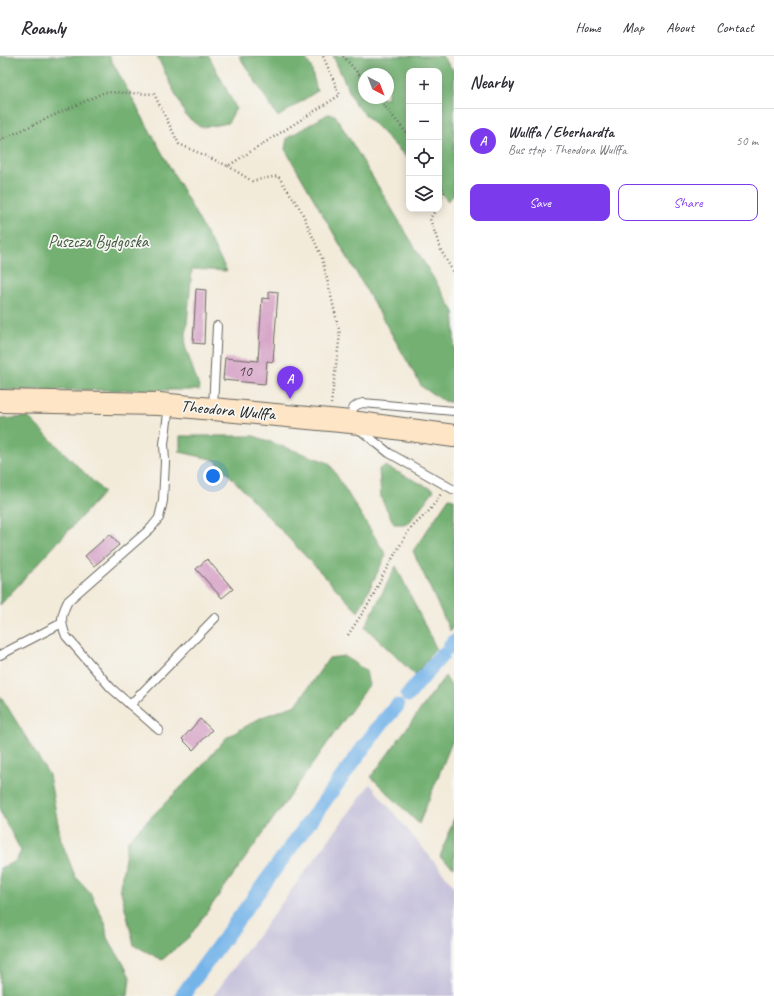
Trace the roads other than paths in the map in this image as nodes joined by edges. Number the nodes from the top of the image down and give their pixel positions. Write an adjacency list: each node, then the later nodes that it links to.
1 (217, 326): 4 (lane)
2 (0, 401): 3 (street, Theodora Wulffa)
3 (170, 405): 4 (street, Theodora Wulffa); 10 (lane)
4 (213, 409): 6 (street, Theodora Wulffa)
5 (454, 411): 6 (lane)
6 (342, 421): 7 (street, Theodora Wulffa); 8 (lane)
7 (454, 436)
8 (450, 488)
9 (216, 618): 12 (lane)
10 (62, 622): 11 (lane); 12 (lane)
11 (0, 655)
12 (130, 705): 13 (lane)
13 (159, 730)

